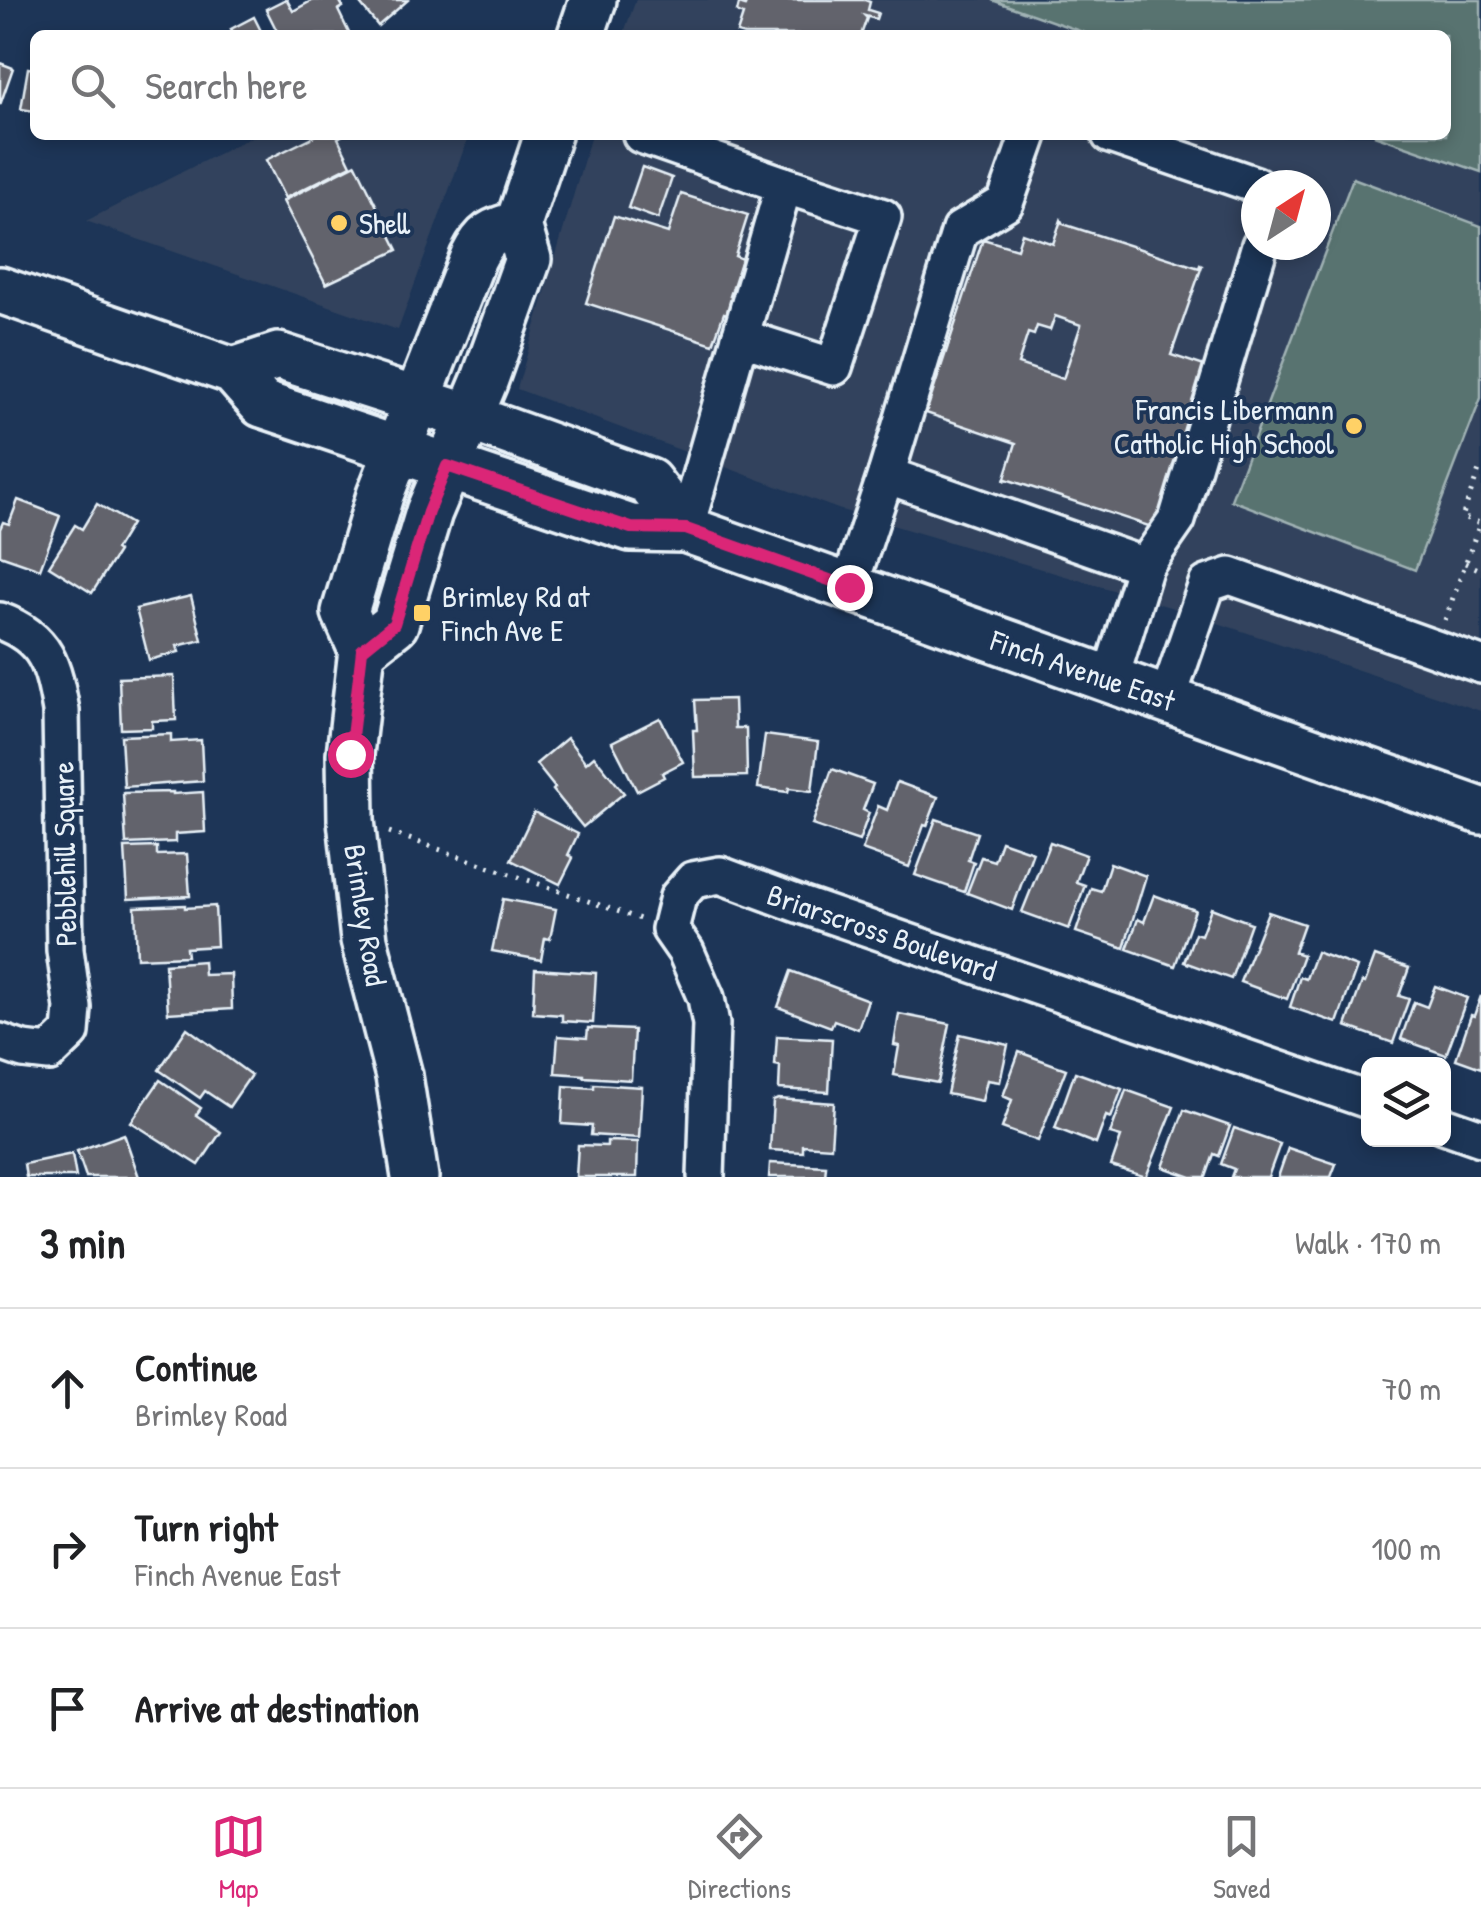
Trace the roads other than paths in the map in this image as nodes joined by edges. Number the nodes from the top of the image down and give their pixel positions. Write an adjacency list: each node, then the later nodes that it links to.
1 (593, 0): 2 (main road)
2 (583, 30)
3 (546, 140): 9 (main road)
4 (655, 140): 8 (street)
5 (1027, 140): 18 (street)
6 (1125, 140): 7 (street)
7 (1241, 180)
8 (784, 185): 12 (street); 12 (street)
9 (518, 226): 14 (main road, Brimley Road); 15 (main road)
10 (1255, 260): 20 (street)
11 (0, 290): 13 (main road, Finch Avenue East)
12 (740, 336): 19 (street)
13 (233, 371): 14 (main road); 16 (main road, Finch Avenue East)
14 (418, 399): 15 (main road); 16 (main road, Brimley Road)
15 (468, 417): 17 (main road); 19 (main road)
16 (398, 451): 17 (main road, Finch Avenue East); 23 (main road, Brimley Road)
17 (447, 466): 19 (main road, Finch Avenue East); 23 (main road)
18 (886, 474): 20 (street); 21 (street)
19 (686, 529): 21 (main road, Finch Avenue East)
20 (1145, 566): 25 (street)
21 (849, 587): 25 (main road, Finch Avenue East)
22 (0, 621): 28 (street, Pebblehill Square)
23 (362, 650): 32 (main road, Brimley Road)
24 (1481, 666): 26 (street)
25 (1110, 680): 26 (main road, Finch Avenue East)
26 (1168, 700): 27 (main road, Finch Avenue East)
27 (1481, 810)
28 (0, 1042)
29 (1361, 1098): 33 (street, Briarscross Boulevard)
30 (1451, 1128): 31 (street)
31 (1481, 1138)
32 (414, 1177)
33 (706, 1177)

